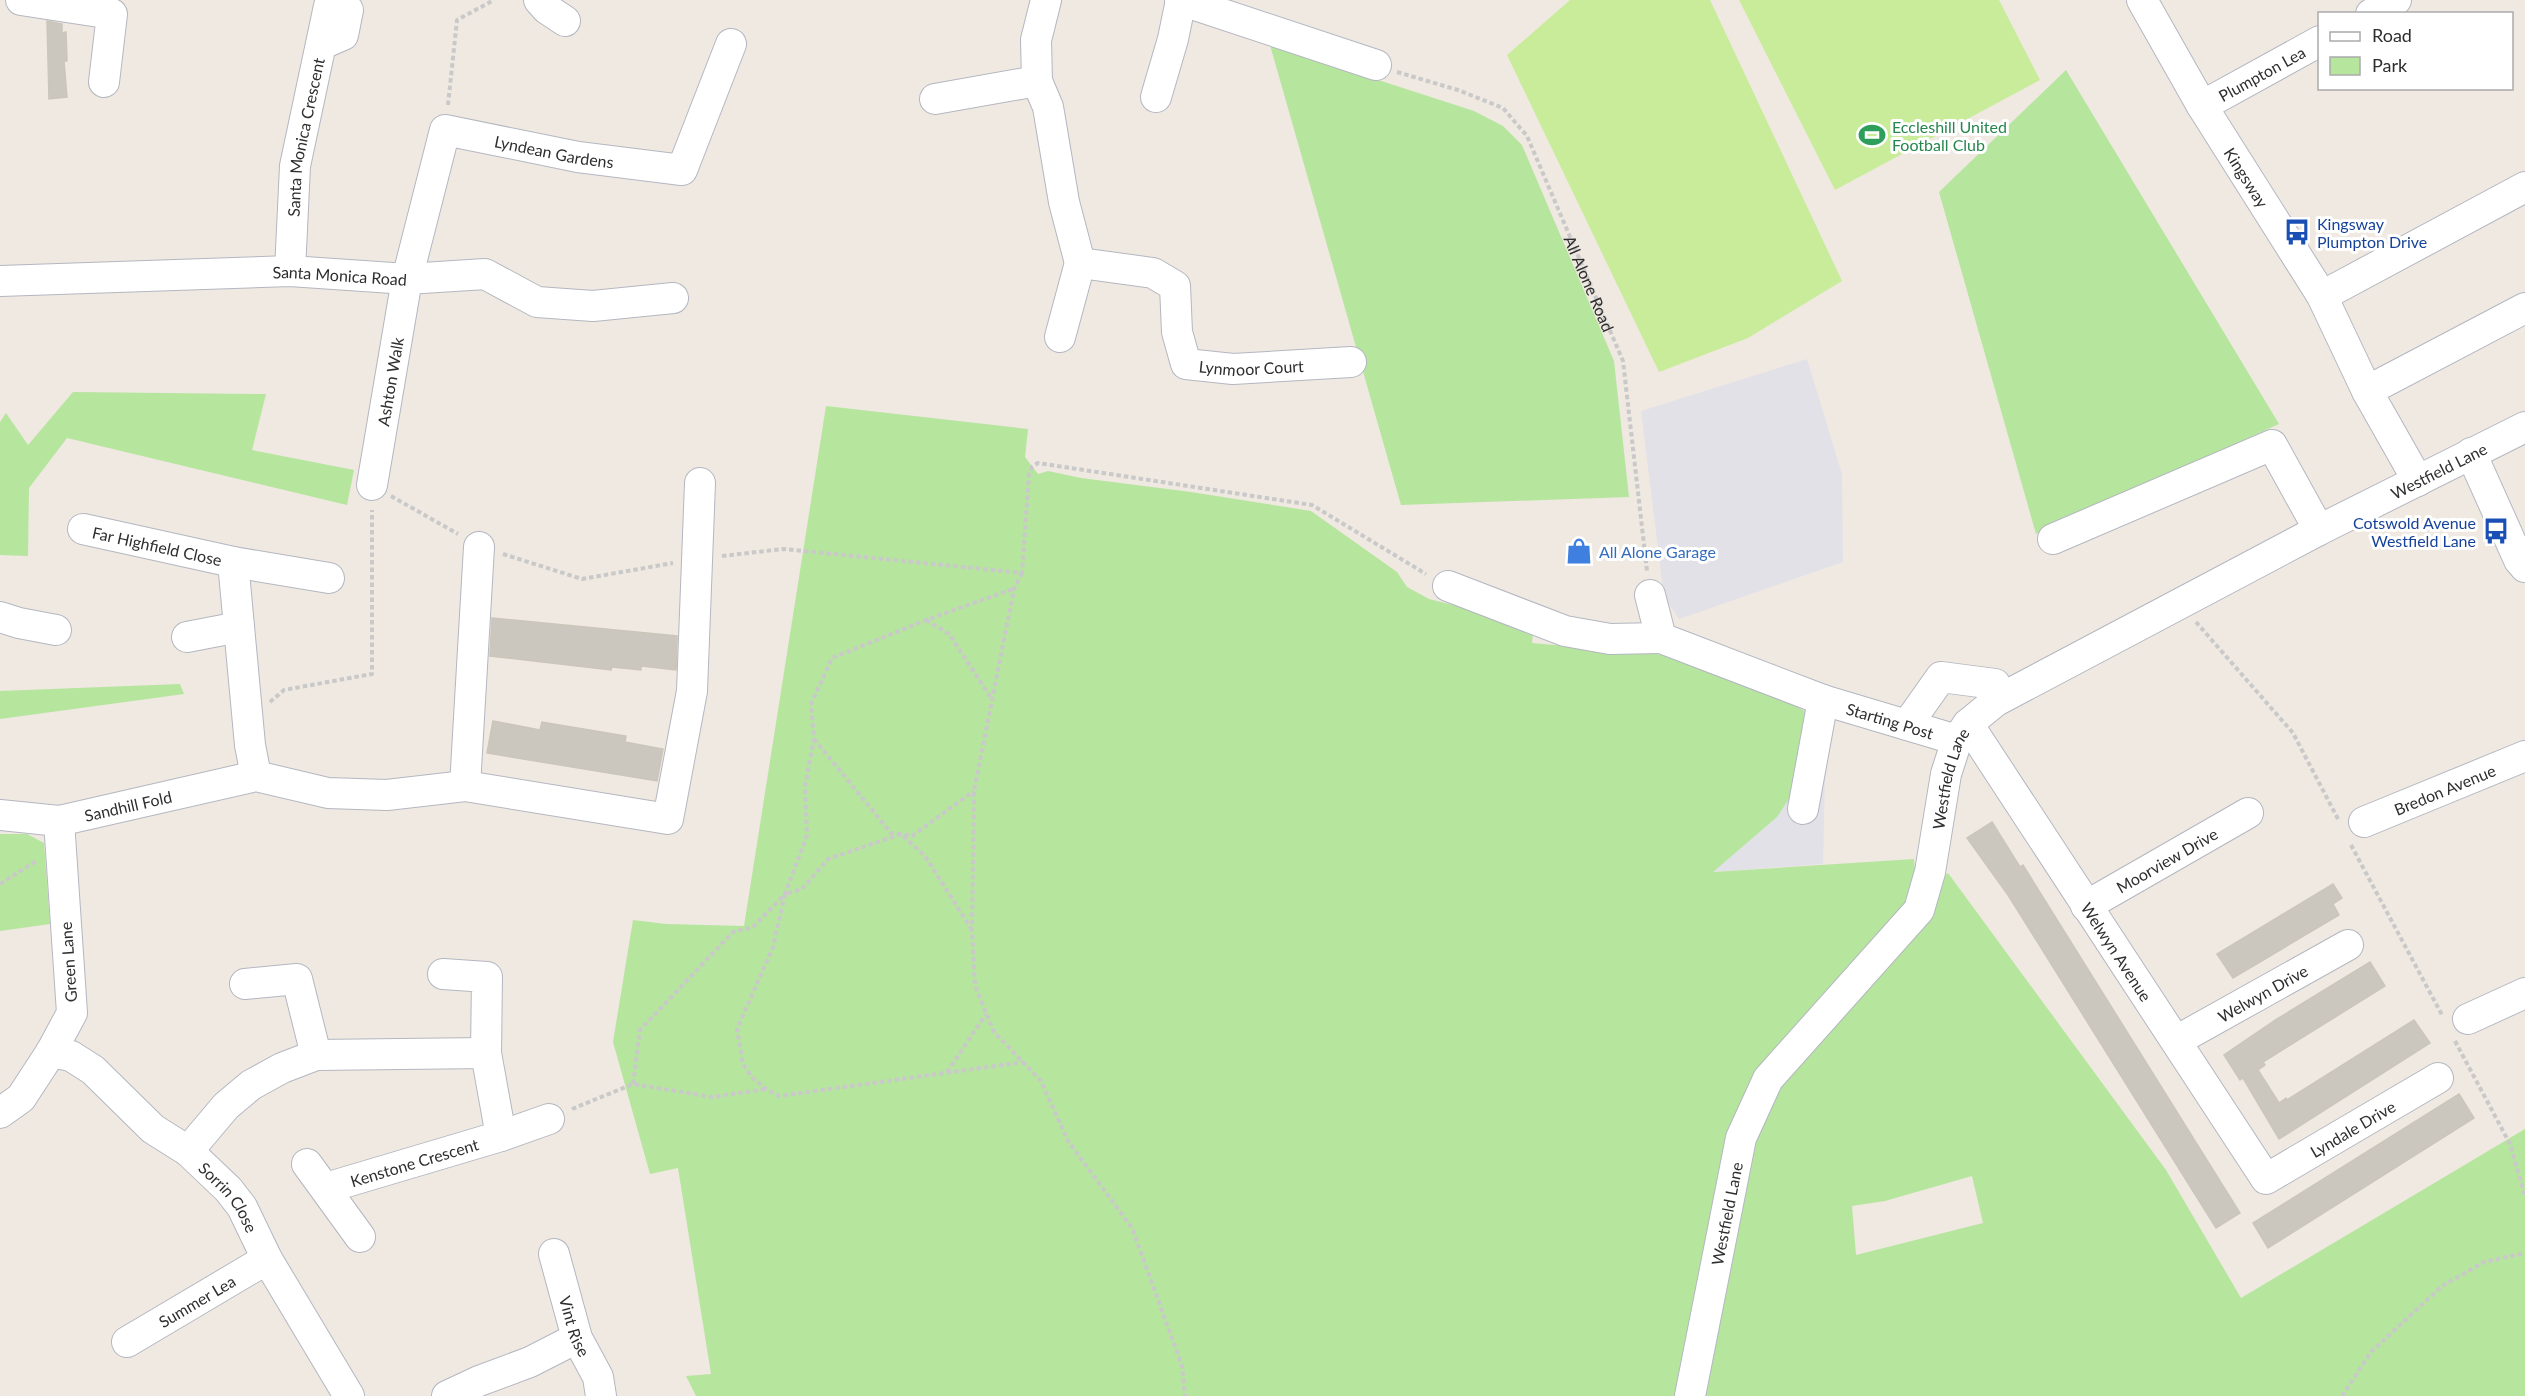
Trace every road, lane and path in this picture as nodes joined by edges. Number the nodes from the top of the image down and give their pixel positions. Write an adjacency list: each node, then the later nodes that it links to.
1 (21, 0): 15 (street)
2 (494, 0): 19 (path)
3 (539, 0): 10 (street)
4 (1046, 0): 14 (street)
5 (1181, 0): 13 (street); 16 (street)
6 (2142, 0): 18 (street, Kingsway)
7 (2396, 0): 9 (street)
8 (329, 6): 22 (street, Santa Monica Crescent)
9 (2375, 12)
10 (565, 21)
11 (2318, 43): 18 (street, Plumpton Lea)
12 (732, 44): 19 (street, Lyndean Gardens)
13 (1376, 65): 47 (path, All Alone Road)
14 (1037, 81): 17 (street); 21 (street)
15 (104, 82)
16 (1156, 97)
17 (934, 99)
18 (2202, 106): 25 (street, Kingsway)
19 (445, 130): 23 (street)
20 (2525, 187): 25 (street)
21 (1080, 262): 28 (street); 29 (street, Lynmoor Court)
22 (290, 271): 23 (street, Santa Monica Road); 24 (street, Santa Monica Road)
23 (408, 279): 26 (street, Santa Monica Road); 35 (street, Ashton Walk)
24 (0, 281)
25 (2322, 296): 30 (street, Kingsway)
26 (673, 298)
27 (2525, 308): 30 (street)
28 (1060, 337)
29 (1351, 362)
30 (2367, 391): 33 (street, Kingsway)
31 (2525, 428): 32 (street, Westfield Lane)
32 (2471, 453): 33 (street, Westfield Lane); 42 (street)
33 (2418, 481): 37 (street, Westfield Lane)
34 (700, 483): 40 (street)
35 (372, 485): 39 (path); 58 (path)
36 (83, 529): 41 (street, Far Highfield Close)
37 (2319, 530): 38 (street); 48 (street, Westfield Lane)
38 (2053, 538)
39 (479, 547): 40 (path); 64 (street)
40 (697, 559): 43 (path); 64 (street)
41 (233, 562): 44 (street, Far Highfield Close); 51 (street, Far Highfield Close)
42 (2525, 567)
43 (1022, 573): 45 (path); 46 (path)
44 (329, 578)
45 (1448, 586): 54 (street)
46 (1014, 589): 50 (path); 56 (path)
47 (1650, 595): 54 (street)
48 (2180, 603): 60 (street, Westfield Lane); 69 (path)
49 (0, 617): 52 (street)
50 (926, 620): 56 (path); 61 (path)
51 (239, 627): 53 (street); 63 (street, Far Highfield Close)
52 (56, 630)
53 (187, 637)
54 (1661, 638): 57 (street)
55 (1995, 684): 59 (street)
56 (992, 699): 65 (path)
57 (1822, 700): 59 (street, Starting Post); 66 (street)
58 (264, 707)
59 (1906, 725): 60 (street, Starting Post)
60 (1963, 732): 74 (street, Welwyn Avenue); 109 (street, Westfield Lane)
61 (814, 739): 71 (path); 73 (path)
62 (2525, 756): 69 (street, Bredon Avenue)
63 (256, 776): 64 (street); 70 (street, Sandhill Fold)
64 (465, 786)
65 (974, 791): 71 (path); 75 (path)
66 (1803, 809)
67 (2248, 813): 74 (street, Moorview Drive)
68 (0, 815): 70 (street, Sandhill Fold)
69 (2352, 830): 81 (path)
70 (59, 833): 72 (path); 83 (street, Green Lane)
71 (901, 834): 73 (path); 75 (path)
72 (0, 884)
73 (785, 894): 89 (path); 90 (path)
74 (2086, 906): 82 (street, Welwyn Avenue)
75 (972, 931): 80 (path)
76 (2348, 945): 82 (street, Welwyn Drive)
77 (443, 974): 84 (street, Kenstone Crescent)
78 (245, 984): 85 (street)
79 (2525, 993): 81 (street)
80 (986, 1013): 86 (path); 87 (path)
81 (2455, 1025): 98 (path)
82 (2176, 1041): 96 (street, Welwyn Avenue)
83 (51, 1052): 91 (street, Green Lane); 94 (street, Sorrin Close)
84 (486, 1053): 85 (street); 93 (street, Kenstone Crescent)
85 (316, 1055): 94 (street)
86 (1024, 1062): 87 (path); 108 (path)
87 (946, 1073): 90 (path)
88 (2438, 1078): 96 (street, Lyndale Drive)
89 (633, 1084): 90 (path); 92 (path)
90 (766, 1089)
91 (0, 1113)
92 (549, 1119): 93 (street, Kenstone Crescent)
93 (501, 1136): 97 (street, Kenstone Crescent)
94 (188, 1151): 102 (street, Sorrin Close)
95 (307, 1164): 97 (street)
96 (2266, 1179)
97 (326, 1188): 99 (street)
98 (2525, 1196)
99 (360, 1237)
100 (2525, 1253): 110 (path)
101 (554, 1254): 103 (street, Vint Rise)
102 (267, 1259): 104 (street, Summer Lea); 105 (street, Sorrin Close)
103 (577, 1338): 106 (street); 107 (street, Vint Rise)
104 (127, 1342)
105 (349, 1396)
106 (447, 1396)
107 (600, 1396)
108 (1185, 1396)
109 (1690, 1396)
110 (2342, 1396)

